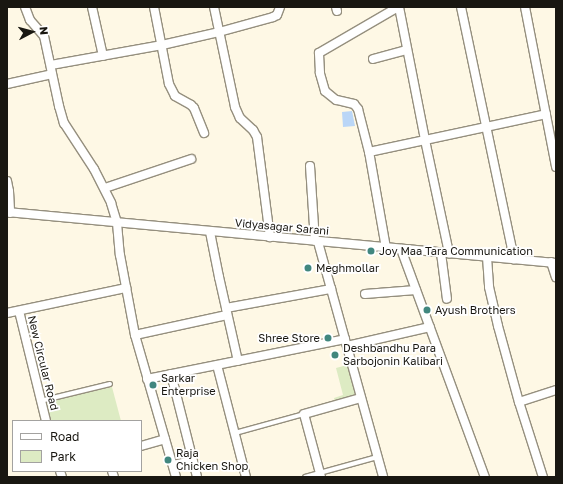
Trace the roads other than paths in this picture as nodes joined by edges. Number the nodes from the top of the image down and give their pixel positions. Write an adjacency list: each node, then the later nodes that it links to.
1 (25, 7): 14 (street)
2 (92, 7): 12 (street)
3 (154, 7): 10 (street)
4 (214, 7): 9 (street)
5 (280, 7): 9 (street)
6 (399, 7): 11 (street); 21 (street)
7 (461, 7): 18 (street)
8 (525, 7): 17 (street)
9 (219, 32): 10 (street); 30 (street)
10 (162, 45): 12 (street); 19 (street)
11 (407, 50): 13 (street); 20 (street)
12 (103, 56): 14 (street)
13 (373, 59)
14 (51, 66): 15 (street)
15 (52, 74): 16 (street); 26 (street)
16 (7, 84)
17 (546, 114): 18 (street); 24 (street)
18 (486, 127): 20 (street); 37 (street)
19 (204, 133)
20 (425, 140): 21 (street); 35 (street)
21 (369, 152): 32 (street)
22 (191, 159): 26 (street)
23 (310, 166): 31 (street)
24 (556, 167)
25 (7, 181): 27 (street)
26 (105, 188): 28 (street)
27 (9, 213): 28 (street, Vidyasagar Sarani)
28 (117, 223): 29 (street, Vidyasagar Sarani); 40 (street)
29 (210, 232): 30 (street, Vidyasagar Sarani); 46 (street)
30 (270, 237): 31 (street, Vidyasagar Sarani)
31 (317, 242): 32 (street, Vidyasagar Sarani); 41 (street)
32 (386, 248): 33 (street, Vidyasagar Sarani)
33 (401, 249): 34 (street, Vidyasagar Sarani); 42 (street)
34 (440, 252): 35 (street, Vidyasagar Sarani); 44 (street)
35 (449, 253): 36 (street, Vidyasagar Sarani)
36 (487, 257): 37 (street, Vidyasagar Sarani); 59 (street)
37 (514, 259): 38 (street, Vidyasagar Sarani)
38 (554, 262): 39 (street)
39 (556, 277)
40 (126, 288): 45 (street); 49 (street)
41 (331, 289): 46 (street); 50 (street)
42 (416, 290): 43 (street); 48 (street)
43 (365, 294)
44 (447, 299)
45 (19, 311): 47 (street); 58 (street, New Circular Road)
46 (227, 311): 49 (street); 51 (street)
47 (7, 313)
48 (430, 327): 50 (street); 74 (street)
49 (135, 335): 54 (street)
50 (346, 342): 51 (street); 57 (street)
51 (238, 361): 52 (street)
52 (217, 365): 53 (street); 62 (street)
53 (171, 374): 54 (street); 66 (street)
54 (147, 380): 63 (street)
55 (110, 384): 58 (lane)
56 (556, 390): 59 (street)
57 (361, 398): 60 (street); 65 (street)
58 (40, 401): 61 (street, New Circular Road)
59 (519, 402): 75 (street)
60 (304, 414): 62 (lane); 68 (street)
61 (46, 420)
62 (235, 434): 71 (street)
63 (165, 439): 64 (street); 67 (street)
64 (142, 446)
65 (377, 457): 68 (lane); 73 (street)
66 (192, 461): 67 (street); 70 (street)
67 (173, 465): 69 (street)
68 (321, 475): 72 (lane)
69 (176, 477)
70 (197, 477)
71 (246, 477)
72 (305, 477)
73 (383, 477)
74 (486, 477)
75 (543, 477)

